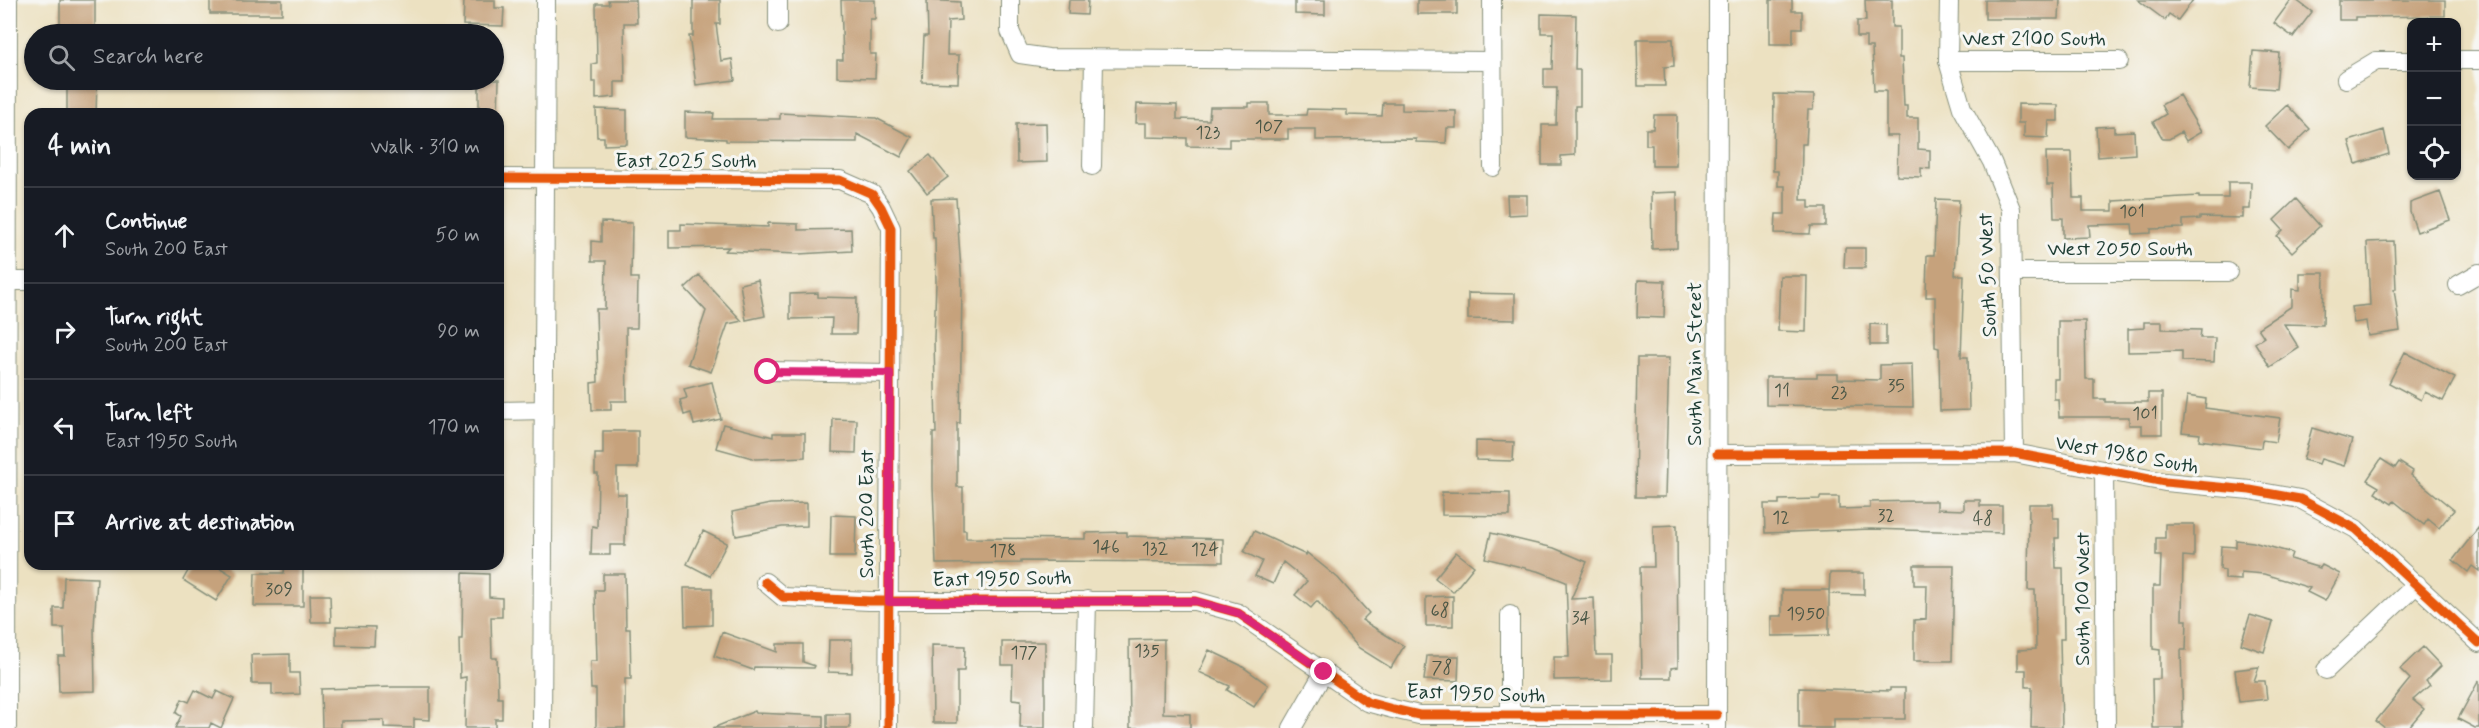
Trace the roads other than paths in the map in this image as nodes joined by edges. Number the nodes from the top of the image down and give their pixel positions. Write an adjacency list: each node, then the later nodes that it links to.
1 (8, 0): 25 (street)
2 (546, 0): 20 (street)
3 (778, 0): 8 (street)
4 (1010, 0): 9 (street)
5 (1492, 0): 12 (street)
6 (1718, 0): 33 (street, South Main Street)
7 (1949, 0): 13 (street, South 50 West)
8 (778, 24)
9 (1094, 59): 12 (street); 17 (street)
10 (2461, 60): 11 (street)
11 (2479, 60)
12 (1492, 61): 18 (street)
13 (1948, 61): 14 (street, West 2100 South); 22 (street, South 50 West)
14 (2119, 61)
15 (2407, 61): 16 (street)
16 (2346, 79)
17 (1092, 166)
18 (1493, 167)
19 (504, 178): 20 (street, East 2025 South)
20 (545, 178): 21 (street, East 2025 South); 30 (street)
21 (872, 194): 29 (street, South 200 East)
22 (2012, 272): 23 (street, West 2050 South); 32 (street, South 50 West)
23 (2228, 272)
24 (2479, 273): 27 (street)
25 (4, 281): 26 (street); 45 (street)
26 (24, 281)
27 (2458, 285)
28 (768, 372): 29 (street)
29 (890, 373): 38 (street, South 200 East)
30 (544, 410): 31 (street); 46 (street)
31 (504, 411)
32 (2014, 453): 33 (street, West 1980 South); 34 (street, West 1980 South)
33 (1717, 454): 44 (street, South Main Street)
34 (2104, 470): 36 (street, West 1980 South); 50 (street, South 100 West)
35 (765, 582): 38 (street, East 1950 South)
36 (2417, 584): 40 (street, West 1980 South); 41 (street)
37 (1087, 600): 38 (street, East 1950 South); 42 (street, East 1950 South); 48 (street)
38 (889, 602): 47 (street, South 200 East)
39 (1510, 615): 43 (street)
40 (2479, 643)
41 (2326, 670)
42 (1324, 672): 43 (street, East 1950 South); 49 (street)
43 (1510, 715): 44 (street, East 1950 South)
44 (1717, 721)
45 (7, 728)
46 (542, 728)
47 (888, 728)
48 (1084, 728)
49 (1292, 728)
50 (2106, 728)

